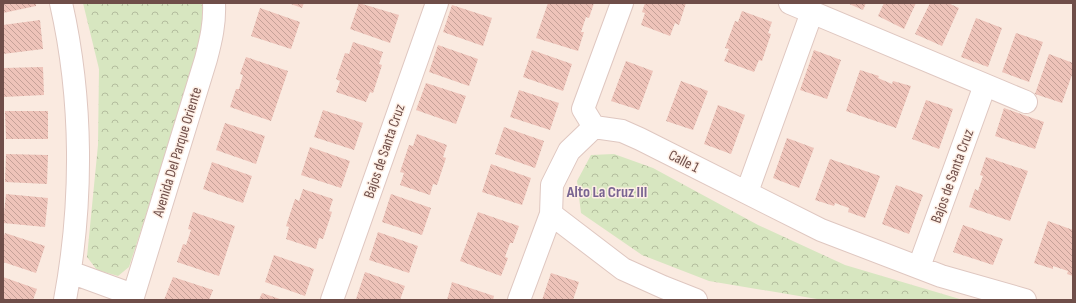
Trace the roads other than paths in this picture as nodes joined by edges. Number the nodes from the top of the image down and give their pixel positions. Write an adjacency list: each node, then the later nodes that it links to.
1 (61, 3): 13 (street)
2 (214, 3): 14 (street, Avenida Del Parque Oriente)
3 (437, 3): 17 (street, Bajos de Santa Cruz)
4 (622, 3): 9 (street)
5 (790, 3): 6 (street)
6 (812, 12): 7 (street); 10 (street)
7 (986, 84): 8 (street); 12 (street, Bajos de Santa Cruz)
8 (1026, 102)
9 (594, 127): 10 (street, Calle 1); 11 (street)
10 (747, 192): 12 (street, Calle 1)
11 (551, 214): 18 (street); 19 (street)
12 (919, 267): 15 (street, Calle 1)
13 (70, 272): 14 (street); 16 (street)
14 (133, 297)
15 (1013, 298)
16 (65, 300)
17 (332, 300)
18 (519, 300)
19 (696, 300)

